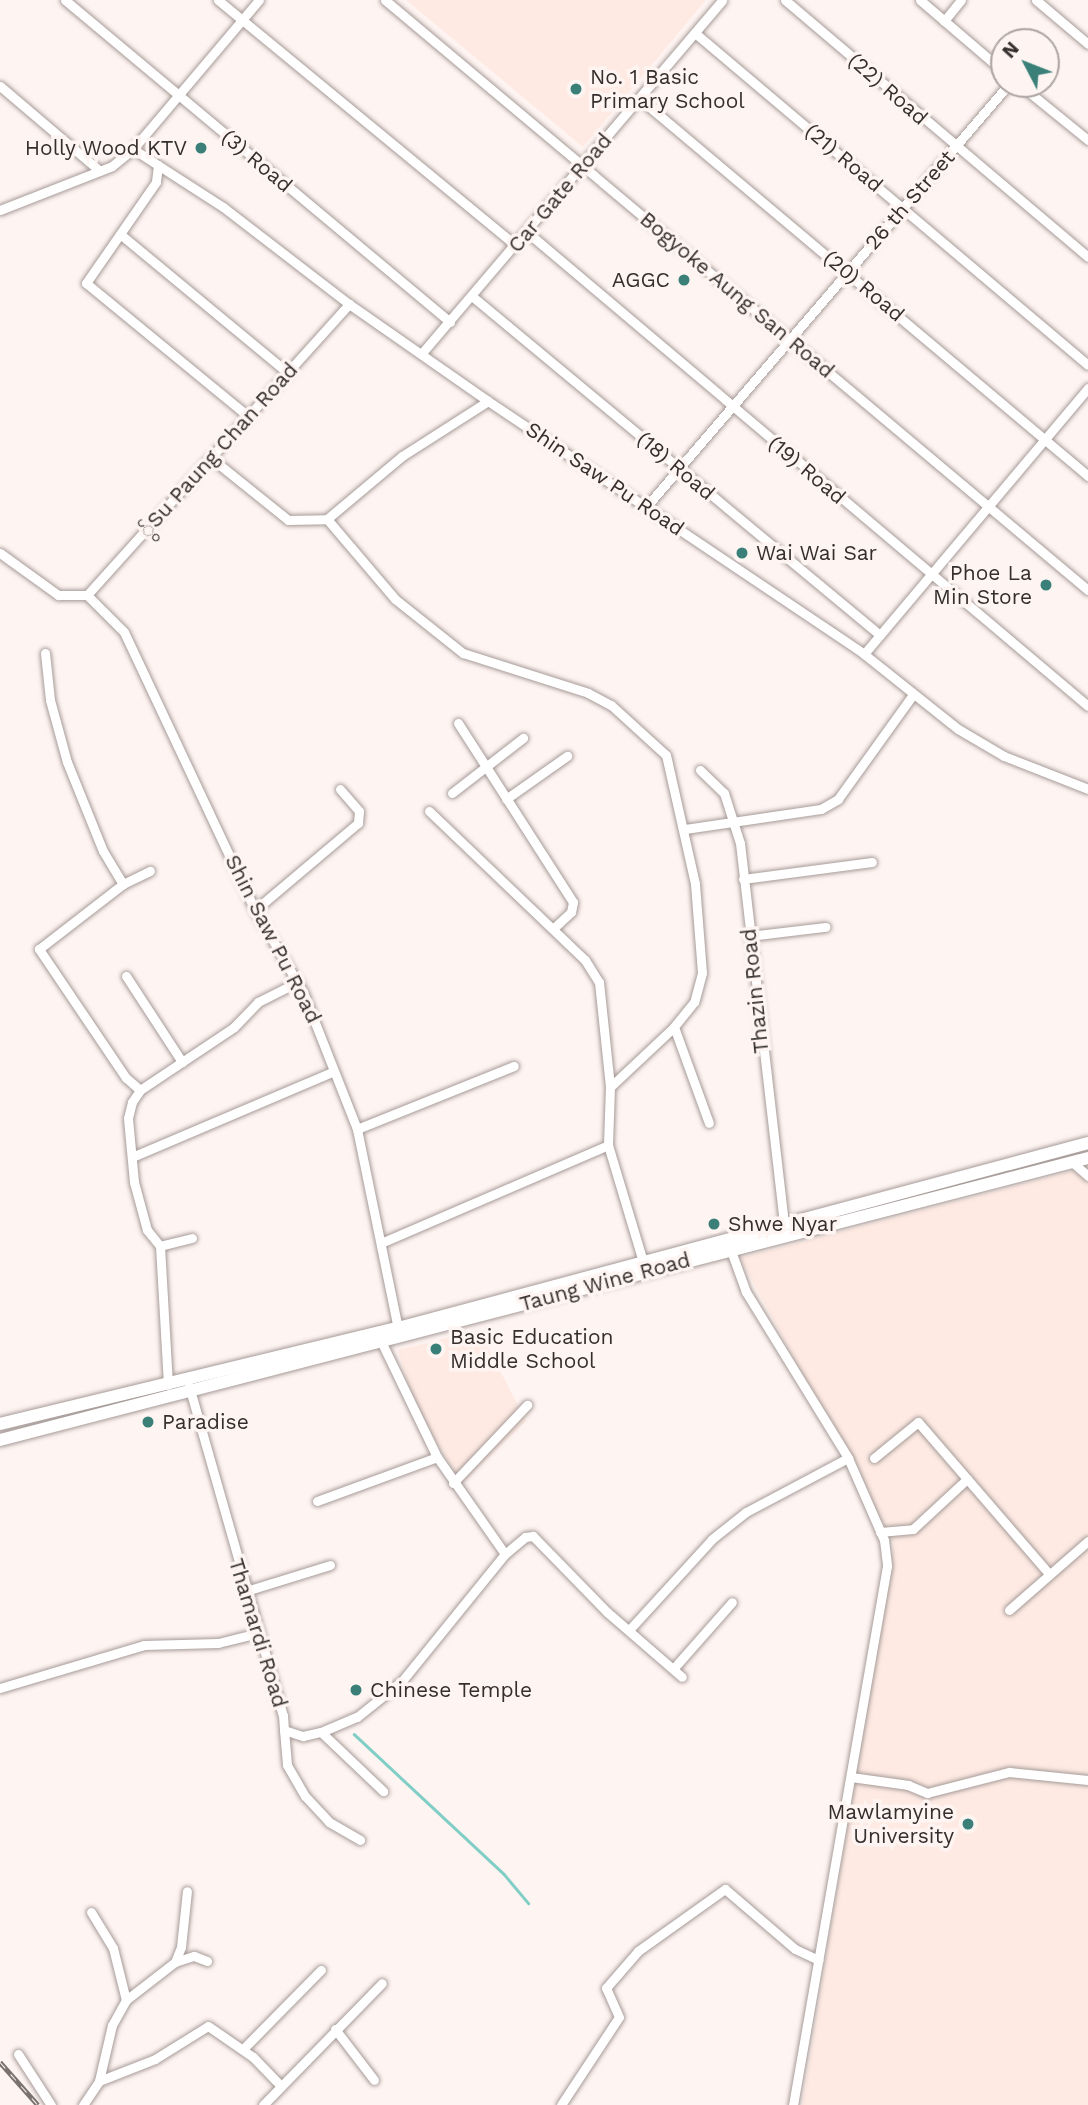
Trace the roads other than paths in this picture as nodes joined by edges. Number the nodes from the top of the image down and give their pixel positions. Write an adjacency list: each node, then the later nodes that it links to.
1 (65, 0): 16 (street, (3) Road)
2 (218, 0): 10 (street)
3 (259, 0): 10 (street)
4 (722, 0): 12 (street, Car Gate Road)
5 (785, 0): 21 (street, (22) Road)
6 (920, 0): 11 (street)
7 (961, 0): 11 (street)
8 (1036, 0): 13 (street)
9 (389, 1): 24 (street, Bogyoke Aung San Road)
10 (243, 19): 16 (street); 30 (street)
11 (944, 20): 14 (street)
12 (695, 33): 19 (street, Car Gate Road); 26 (street, (21) Road)
13 (1088, 44)
14 (990, 60)
15 (0, 86): 25 (street)
16 (178, 95): 22 (street); 35 (street, (3) Road)
17 (997, 98): 21 (street, 26 th Street)
18 (1038, 98): 20 (street)
19 (640, 99): 24 (street, Car Gate Road); 32 (street, (20) Road)
20 (1086, 134)
21 (955, 147): 26 (street, 26 th Street); 31 (street, (22) Road)
22 (133, 149): 23 (street, Shin Saw Pu Road); 25 (street)
23 (158, 165): 29 (street); 34 (street, Shin Saw Pu Road)
24 (584, 165): 28 (street, Car Gate Road); 36 (street, Bogyoke Aung San Road)
25 (100, 171): 27 (street)
26 (903, 208): 32 (street, 26 th Street); 38 (street, (21) Road)
27 (0, 210)
28 (527, 232): 30 (street, Car Gate Road); 42 (street, (19) Road)
29 (120, 234): 39 (street); 43 (street)
30 (516, 246): 33 (street, Car Gate Road)
31 (1088, 257)
32 (848, 272): 36 (street, 26 th Street); 44 (street, (20) Road)
33 (473, 296): 35 (street, Car Gate Road); 46 (street, (18) Road)
34 (349, 304): 37 (street, Shin Saw Pu Road); 39 (street, ်ွSu Paung Chan Road)
35 (450, 321): 37 (street, Car Gate Road)
36 (789, 340): 42 (street, 26 th Street); 48 (street, Bogyoke Aung San Road)
37 (422, 353): 41 (street, Shin Saw Pu Road)
38 (1088, 365)
39 (288, 373): 43 (street, ်ွSu Paung Chan Road)
40 (1088, 388): 44 (street)
41 (488, 401): 49 (street, Shin Saw Pu Road); 50 (street)
42 (732, 407): 46 (street, 26 th Street); 52 (street, (19) Road)
43 (249, 417): 45 (street, ်ွSu Paung Chan Road)
44 (1044, 440): 47 (street, (20) Road); 48 (street)
45 (211, 458): 50 (street); 54 (street, ်ွSu Paung Chan Road)
46 (679, 469): 49 (street, 26 th Street); 55 (street, (18) Road)
47 (1088, 475)
48 (989, 505): 52 (street); 53 (street, Bogyoke Aung San Road)
49 (646, 507): 57 (street, Shin Saw Pu Road)
50 (327, 519): 71 (street)
51 (0, 553): 54 (street)
52 (930, 576): 55 (street); 59 (street, (19) Road)
53 (1088, 590)
54 (87, 595): 76 (street, Shin Saw Pu Road)
55 (880, 635): 57 (street)
56 (45, 653): 75 (street)
57 (864, 654): 58 (street, Shin Saw Pu Road)
58 (912, 696): 66 (street, Shin Saw Pu Road); 70 (street)
59 (1088, 706)
60 (458, 723): 63 (street)
61 (523, 738): 63 (street)
62 (567, 756): 68 (street)
63 (485, 769): 67 (street); 68 (street)
64 (700, 770): 70 (street, Thazin Road)
65 (340, 789): 76 (street)
66 (1088, 789)
67 (452, 793)
68 (506, 799): 78 (street)
69 (429, 811): 78 (street)
70 (734, 822): 71 (street); 74 (street, Thazin Road)
71 (685, 830): 82 (street)
72 (872, 862): 74 (street)
73 (150, 871): 75 (street)
74 (743, 879): 79 (street, Thazin Road)
75 (123, 884): 87 (street)
76 (255, 910): 81 (street, Shin Saw Pu Road)
77 (825, 927): 79 (street)
78 (553, 929): 86 (street)
79 (749, 936): 97 (street, Thazin Road)
80 (126, 976): 83 (street)
81 (298, 982): 83 (street); 85 (street, Shin Saw Pu Road)
82 (674, 1027): 86 (street); 88 (street)
83 (182, 1062): 87 (street)
84 (514, 1066): 89 (street)
85 (332, 1072): 89 (street, Shin Saw Pu Road); 93 (street)
86 (610, 1087): 91 (street)
87 (140, 1090): 93 (street)
88 (709, 1123)
89 (357, 1129): 99 (street, Shin Saw Pu Road)
90 (1088, 1143): 92 (main road, Taung Wine Road)
91 (608, 1145): 99 (street); 102 (street)
92 (1059, 1151): 95 (street); 97 (main road, Taung Wine Road)
93 (132, 1157): 101 (street)
94 (1088, 1158): 95 (main road, Taung Wine Road)
95 (1071, 1162): 96 (street); 100 (main road, Taung Wine Road)
96 (1088, 1176)
97 (784, 1223): 100 (main road, Taung Wine Road)
98 (192, 1238): 101 (street)
99 (383, 1242): 104 (street, Shin Saw Pu Road)
100 (728, 1244): 102 (main road, Taung Wine Road); 103 (main road, Taung Wine Road); 112 (street)
101 (160, 1246): 106 (street)
102 (644, 1259): 103 (street); 104 (main road, Taung Wine Road)
103 (646, 1273): 105 (main road, Taung Wine Road)
104 (398, 1328): 107 (main road, Taung Wine Road)
105 (381, 1341): 107 (main road, Taung Wine Road); 111 (street)
106 (168, 1385): 107 (main road, Taung Wine Road); 109 (main road, Taung Wine Road)
107 (190, 1386): 110 (main road, Taung Wine Road); 122 (street, Thamardi Road)
108 (527, 1405): 115 (street)
109 (0, 1424)
110 (0, 1440)
111 (437, 1457): 115 (street); 116 (street)
112 (848, 1458): 117 (street); 125 (street)
113 (874, 1458): 114 (street)
114 (967, 1479): 117 (street); 121 (street)
115 (453, 1483): 119 (street)
116 (317, 1502)
117 (880, 1532): 132 (street)
118 (1088, 1541): 121 (street)
119 (505, 1554): 125 (street); 131 (street, Thamardi Road)
120 (330, 1565): 122 (street)
121 (1049, 1574): 124 (street)
122 (246, 1591): 126 (street, Thamardi Road)
123 (732, 1602): 127 (street)
124 (1009, 1610)
125 (629, 1630): 127 (street)
126 (258, 1633): 129 (street); 130 (street, Thamardi Road)
127 (673, 1669): 128 (street)
128 (682, 1677)
129 (0, 1688)
130 (284, 1730): 131 (street, Thamardi Road); 135 (street)
131 (321, 1732): 134 (street)
132 (851, 1777): 133 (street); 138 (street)
133 (1088, 1780)
134 (383, 1791)
135 (360, 1840)
136 (187, 1891): 140 (street)
137 (91, 1912): 143 (street)
138 (819, 1960): 153 (street); 154 (street)
139 (208, 1961): 140 (street)
140 (175, 1962): 143 (street)
141 (321, 1970): 145 (street)
142 (382, 1983): 144 (street)
143 (126, 2000): 148 (street)
144 (335, 2029): 147 (street); 149 (street)
145 (243, 2049): 148 (street); 149 (street)
146 (18, 2054): 150 (street)
147 (374, 2080)
148 (99, 2081): 151 (street)
149 (279, 2084): 152 (street)
150 (51, 2105)
151 (83, 2105)
152 (263, 2105)
153 (561, 2105)
154 (793, 2105)

